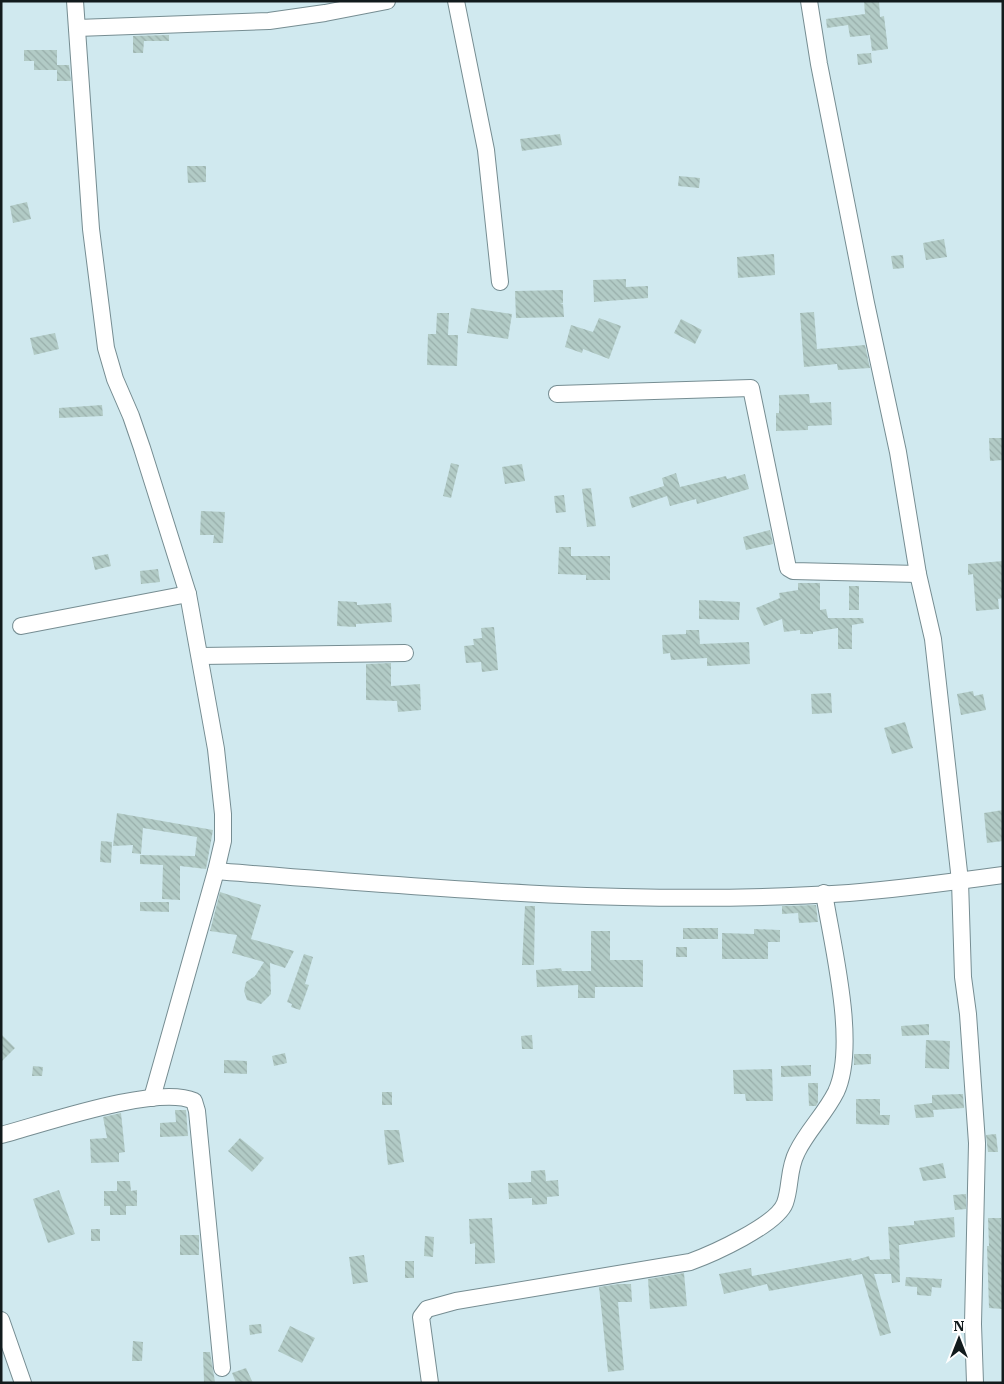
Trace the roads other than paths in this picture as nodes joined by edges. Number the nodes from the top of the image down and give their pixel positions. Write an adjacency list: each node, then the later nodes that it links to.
1 (75, 1): 5 (street)
2 (387, 1): 5 (street)
3 (456, 1): 6 (street)
4 (809, 1): 8 (street)
5 (77, 28): 9 (street)
6 (500, 282)
7 (556, 394): 8 (street)
8 (918, 574): 15 (street)
9 (188, 594): 10 (street); 12 (street)
10 (21, 626)
11 (406, 653): 12 (street)
12 (200, 656): 13 (street)
13 (216, 871): 16 (street); 17 (street)
14 (1003, 875): 15 (street)
15 (960, 881): 16 (street); 23 (street)
16 (824, 893): 22 (street)
17 (152, 1098): 18 (street); 20 (street)
18 (1, 1135)
19 (1, 1320): 21 (street)
20 (222, 1368)
21 (23, 1383)
22 (430, 1383)
23 (975, 1383)

